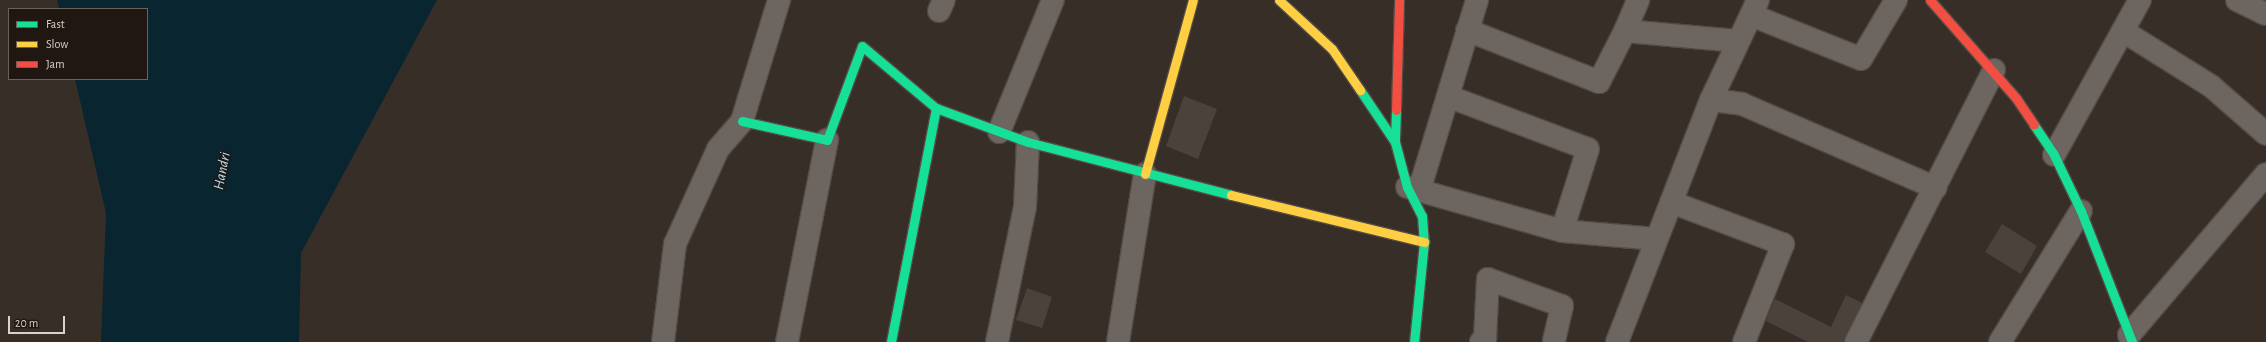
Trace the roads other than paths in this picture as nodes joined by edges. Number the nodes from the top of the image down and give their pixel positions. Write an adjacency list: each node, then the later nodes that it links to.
1 (779, 0): 22 (street)
2 (1054, 0): 23 (street)
3 (1193, 0): 29 (street)
4 (1279, 0): 27 (street)
5 (1399, 0): 27 (street)
6 (1477, 0): 14 (street)
7 (1638, 0): 15 (street)
8 (1896, 0): 12 (street)
9 (1930, 0): 18 (street)
10 (2140, 0): 16 (street)
11 (2237, 0): 13 (street)
12 (1754, 8): 17 (street)
13 (2266, 14)
14 (1467, 30): 15 (street); 19 (street)
15 (1625, 31): 17 (street)
16 (2123, 31): 24 (street); 28 (street)
17 (1738, 42): 20 (street)
18 (1994, 70): 28 (street); 31 (street)
19 (1450, 97): 32 (street); 35 (street)
20 (1711, 100): 31 (street); 33 (street)
21 (936, 108): 23 (street); 25 (street); 42 (street)
22 (742, 121): 25 (street); 40 (street)
23 (999, 132): 26 (street)
24 (2266, 134)
25 (827, 140): 41 (street)
26 (1028, 142): 29 (street); 43 (street)
27 (1395, 142): 32 (street)
28 (2054, 155): 34 (street)
29 (1145, 174): 37 (street); 44 (street)
30 (2266, 174): 38 (street)
31 (1936, 188): 49 (street)
32 (1413, 189): 35 (street); 37 (street)
33 (1671, 202): 36 (street); 48 (street)
34 (2081, 211): 38 (street); 50 (street)
35 (1562, 231): 36 (street)
36 (1657, 239): 39 (street)
37 (1424, 242): 45 (street)
38 (2130, 338)
39 (1619, 341)
40 (663, 342)
41 (787, 342)
42 (891, 342)
43 (997, 342)
44 (1118, 342)
45 (1414, 342)
46 (1481, 342): 47 (street)
47 (1554, 342)
48 (1744, 342)
49 (1856, 342)
50 (2000, 342)

